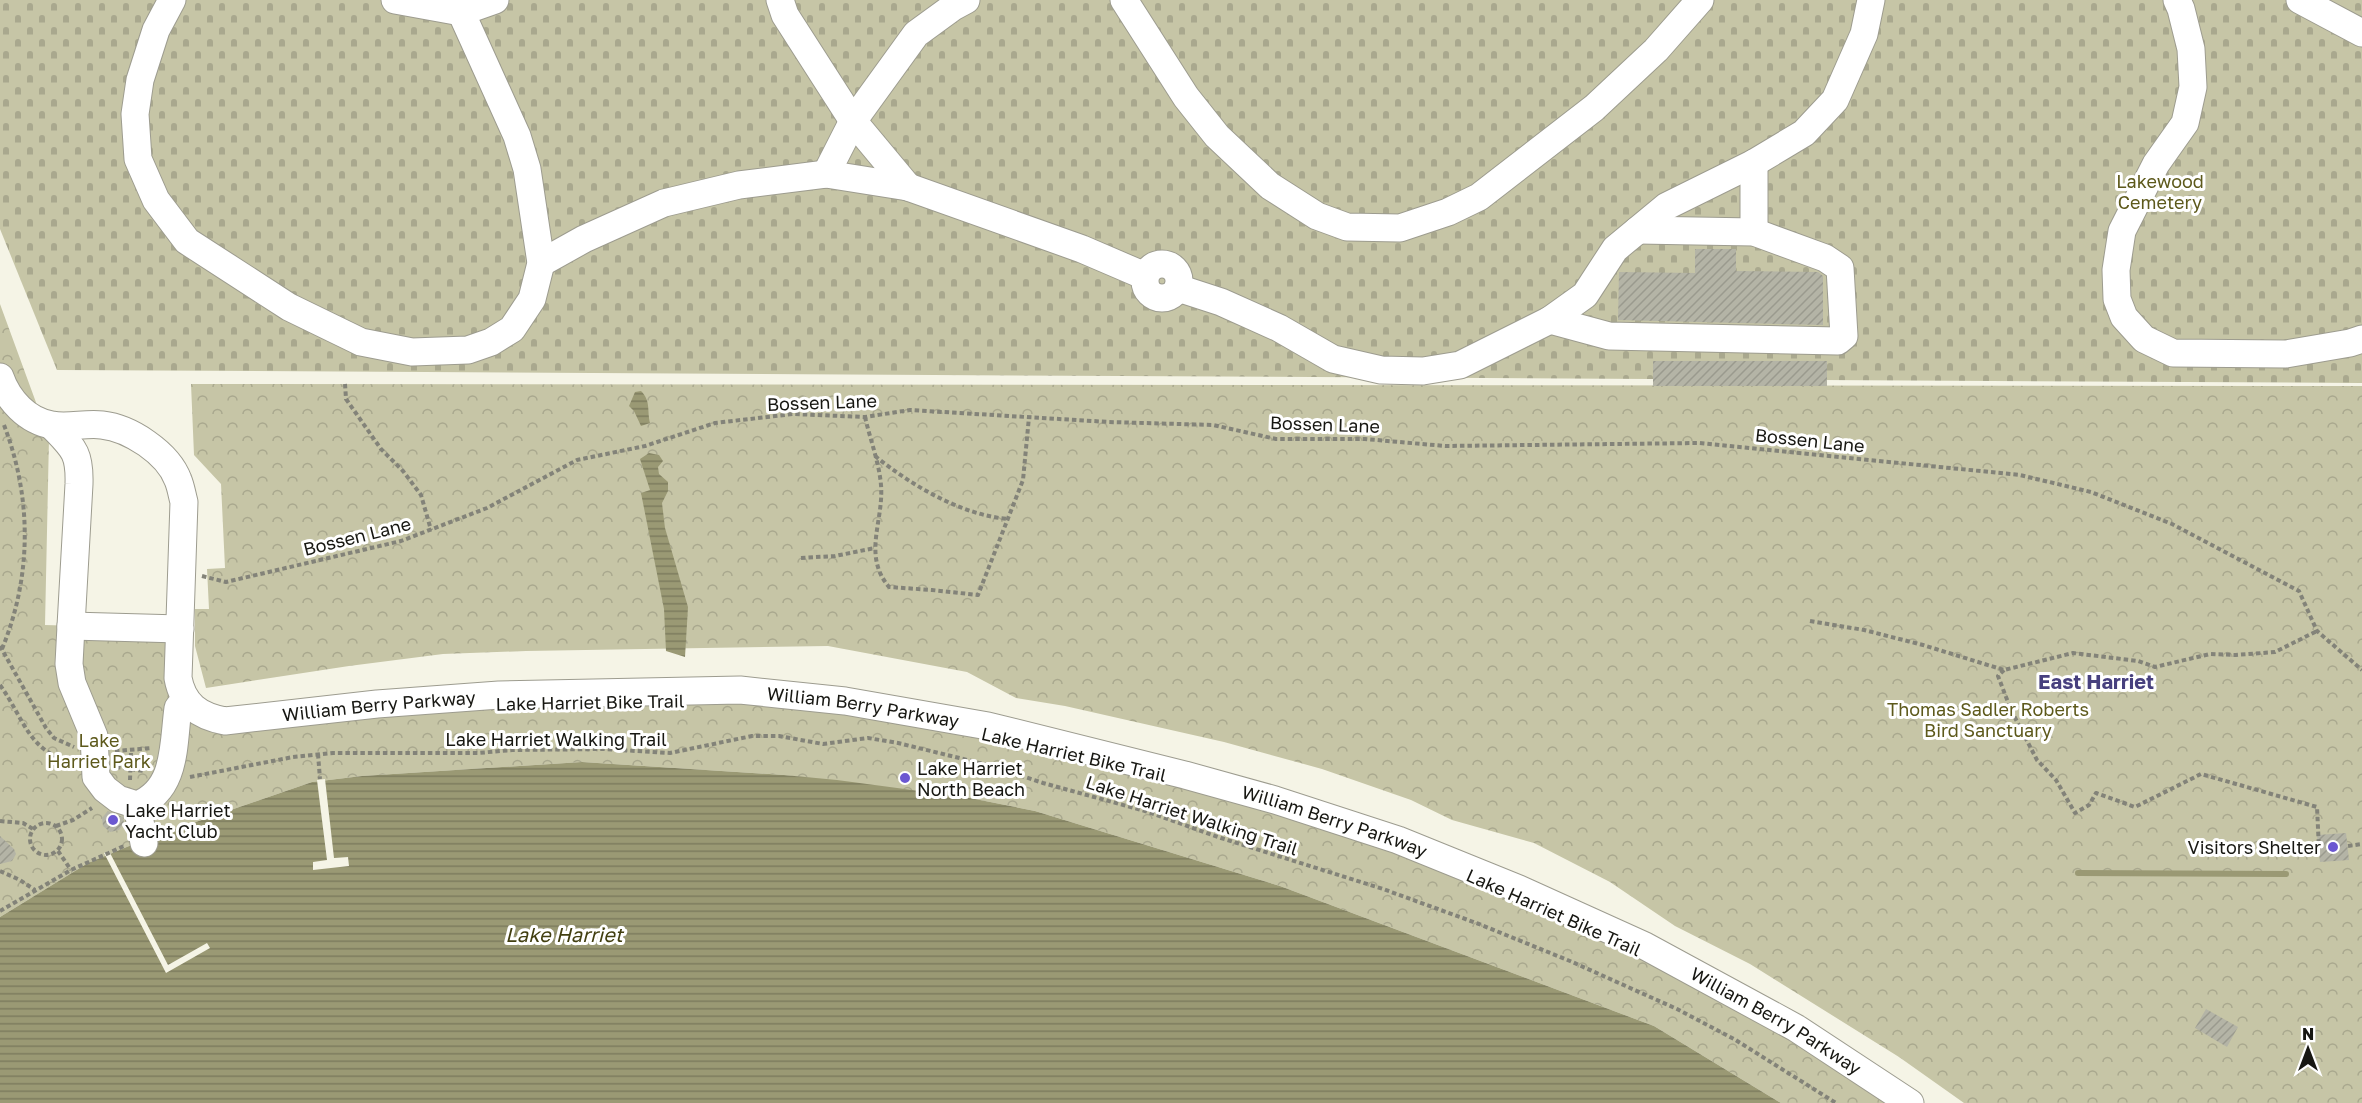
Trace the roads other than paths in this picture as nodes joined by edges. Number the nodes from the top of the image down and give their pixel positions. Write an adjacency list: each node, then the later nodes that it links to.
1 (172, 0): 19 (street)
2 (395, 0): 11 (street)
3 (495, 0): 11 (street)
4 (780, 0): 13 (street)
5 (966, 0): 13 (street)
6 (1124, 0): 7 (street)
7 (1700, 0)
8 (1871, 0): 14 (street)
9 (2177, 0): 21 (street)
10 (2300, 0): 12 (street)
11 (461, 12): 19 (street)
12 (2362, 33)
13 (853, 121): 15 (street); 16 (street)
14 (1754, 163): 17 (street); 18 (street)
15 (826, 174): 16 (street); 19 (street)
16 (908, 187): 20 (street)
17 (1638, 230): 18 (street); 20 (street)
18 (1754, 231): 20 (street)
19 (541, 263)
20 (1550, 320)
21 (2362, 339)
22 (0, 378): 23 (street)
23 (52, 426): 24 (street); 25 (street)
24 (71, 626): 25 (street); 27 (street)
25 (180, 629): 26 (street)
26 (185, 700): 27 (street); 29 (street, William Berry Parkway)
27 (133, 797): 28 (street)
28 (136, 844)
29 (1910, 1103)

